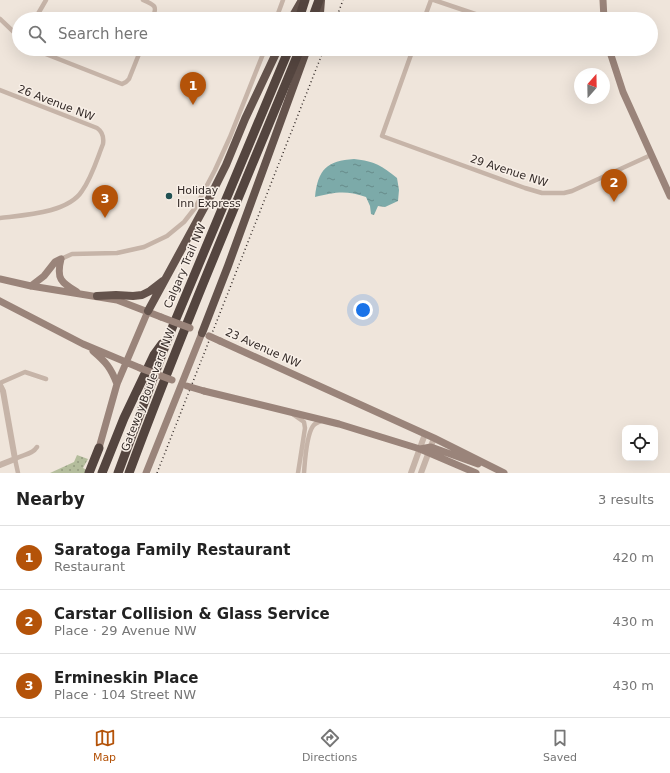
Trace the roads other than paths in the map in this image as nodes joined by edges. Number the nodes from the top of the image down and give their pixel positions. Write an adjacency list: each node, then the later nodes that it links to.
1 (46, 0): 10 (street)
2 (143, 0): 11 (street)
3 (283, 0): 12 (street)
4 (302, 0): 13 (highway)
5 (305, 0): 14 (highway)
6 (320, 0): 15 (highway); 16 (highway)
7 (431, 0): 17 (street)
8 (434, 0): 18 (street)
9 (603, 0): 19 (main road)
10 (39, 12)
11 (155, 12)
12 (279, 12)
13 (295, 12)
14 (301, 12)
15 (315, 12)
16 (320, 12)
17 (427, 12)
18 (469, 12)
19 (604, 12)
20 (0, 19): 21 (street)
21 (12, 30)
22 (51, 56): 23 (street)
23 (138, 56)
24 (262, 56): 35 (street, Calgary Trail NW)
25 (275, 56): 37 (highway)
26 (286, 56): 43 (highway, Calgary Trail NW)
27 (297, 56): 66 (highway, Gateway Boulevard NW)
28 (304, 56): 44 (highway)
29 (411, 56): 32 (street, 29 Avenue NW)
30 (611, 56): 32 (main road)
31 (0, 90): 34 (street, 26 Avenue NW)
32 (651, 155): 33 (main road)
33 (670, 196)
34 (0, 218)
35 (61, 259): 38 (main road); 39 (main road)
36 (0, 279): 38 (main road, 23 Avenue NW)
37 (165, 279): 40 (highway); 42 (highway)
38 (31, 286): 39 (main road, 23 Avenue NW)
39 (79, 294): 40 (main road, 23 Avenue NW)
40 (97, 296): 42 (main road, 23 Avenue NW)
41 (0, 301): 45 (main road)
42 (148, 312): 44 (main road, 23 Avenue NW, bridge); 46 (main road)
43 (170, 333): 64 (highway); 65 (highway, Calgary Trail NW)
44 (205, 334): 50 (main road); 53 (main road, 23 Avenue NW, bridge)
45 (83, 344): 46 (main road); 49 (main road)
46 (125, 362): 49 (main road); 50 (main road, bridge)
47 (46, 379): 48 (street)
48 (0, 384): 59 (street)
49 (116, 384): 56 (main road)
50 (184, 385): 51 (main road, bridge); 67 (main road)
51 (289, 411): 52 (main road); 68 (street)
52 (324, 420): 57 (main road); 69 (street)
53 (425, 434): 54 (main road, 23 Avenue NW); 57 (street)
54 (434, 438): 58 (street); 74 (main road, 23 Avenue NW)
55 (37, 447): 59 (street)
56 (99, 448): 62 (highway); 63 (street)
57 (420, 449): 58 (main road); 70 (street)
58 (430, 450): 71 (street); 72 (main road); 73 (main road)
59 (15, 459): 60 (street); 61 (street)
60 (0, 465)
61 (18, 473)
62 (89, 473)
63 (94, 473)
64 (102, 473)
65 (118, 473)
66 (129, 473)
67 (146, 473)
68 (298, 473)
69 (304, 473)
70 (411, 473)
71 (421, 473)
72 (476, 473)
73 (501, 473)
74 (504, 473)

